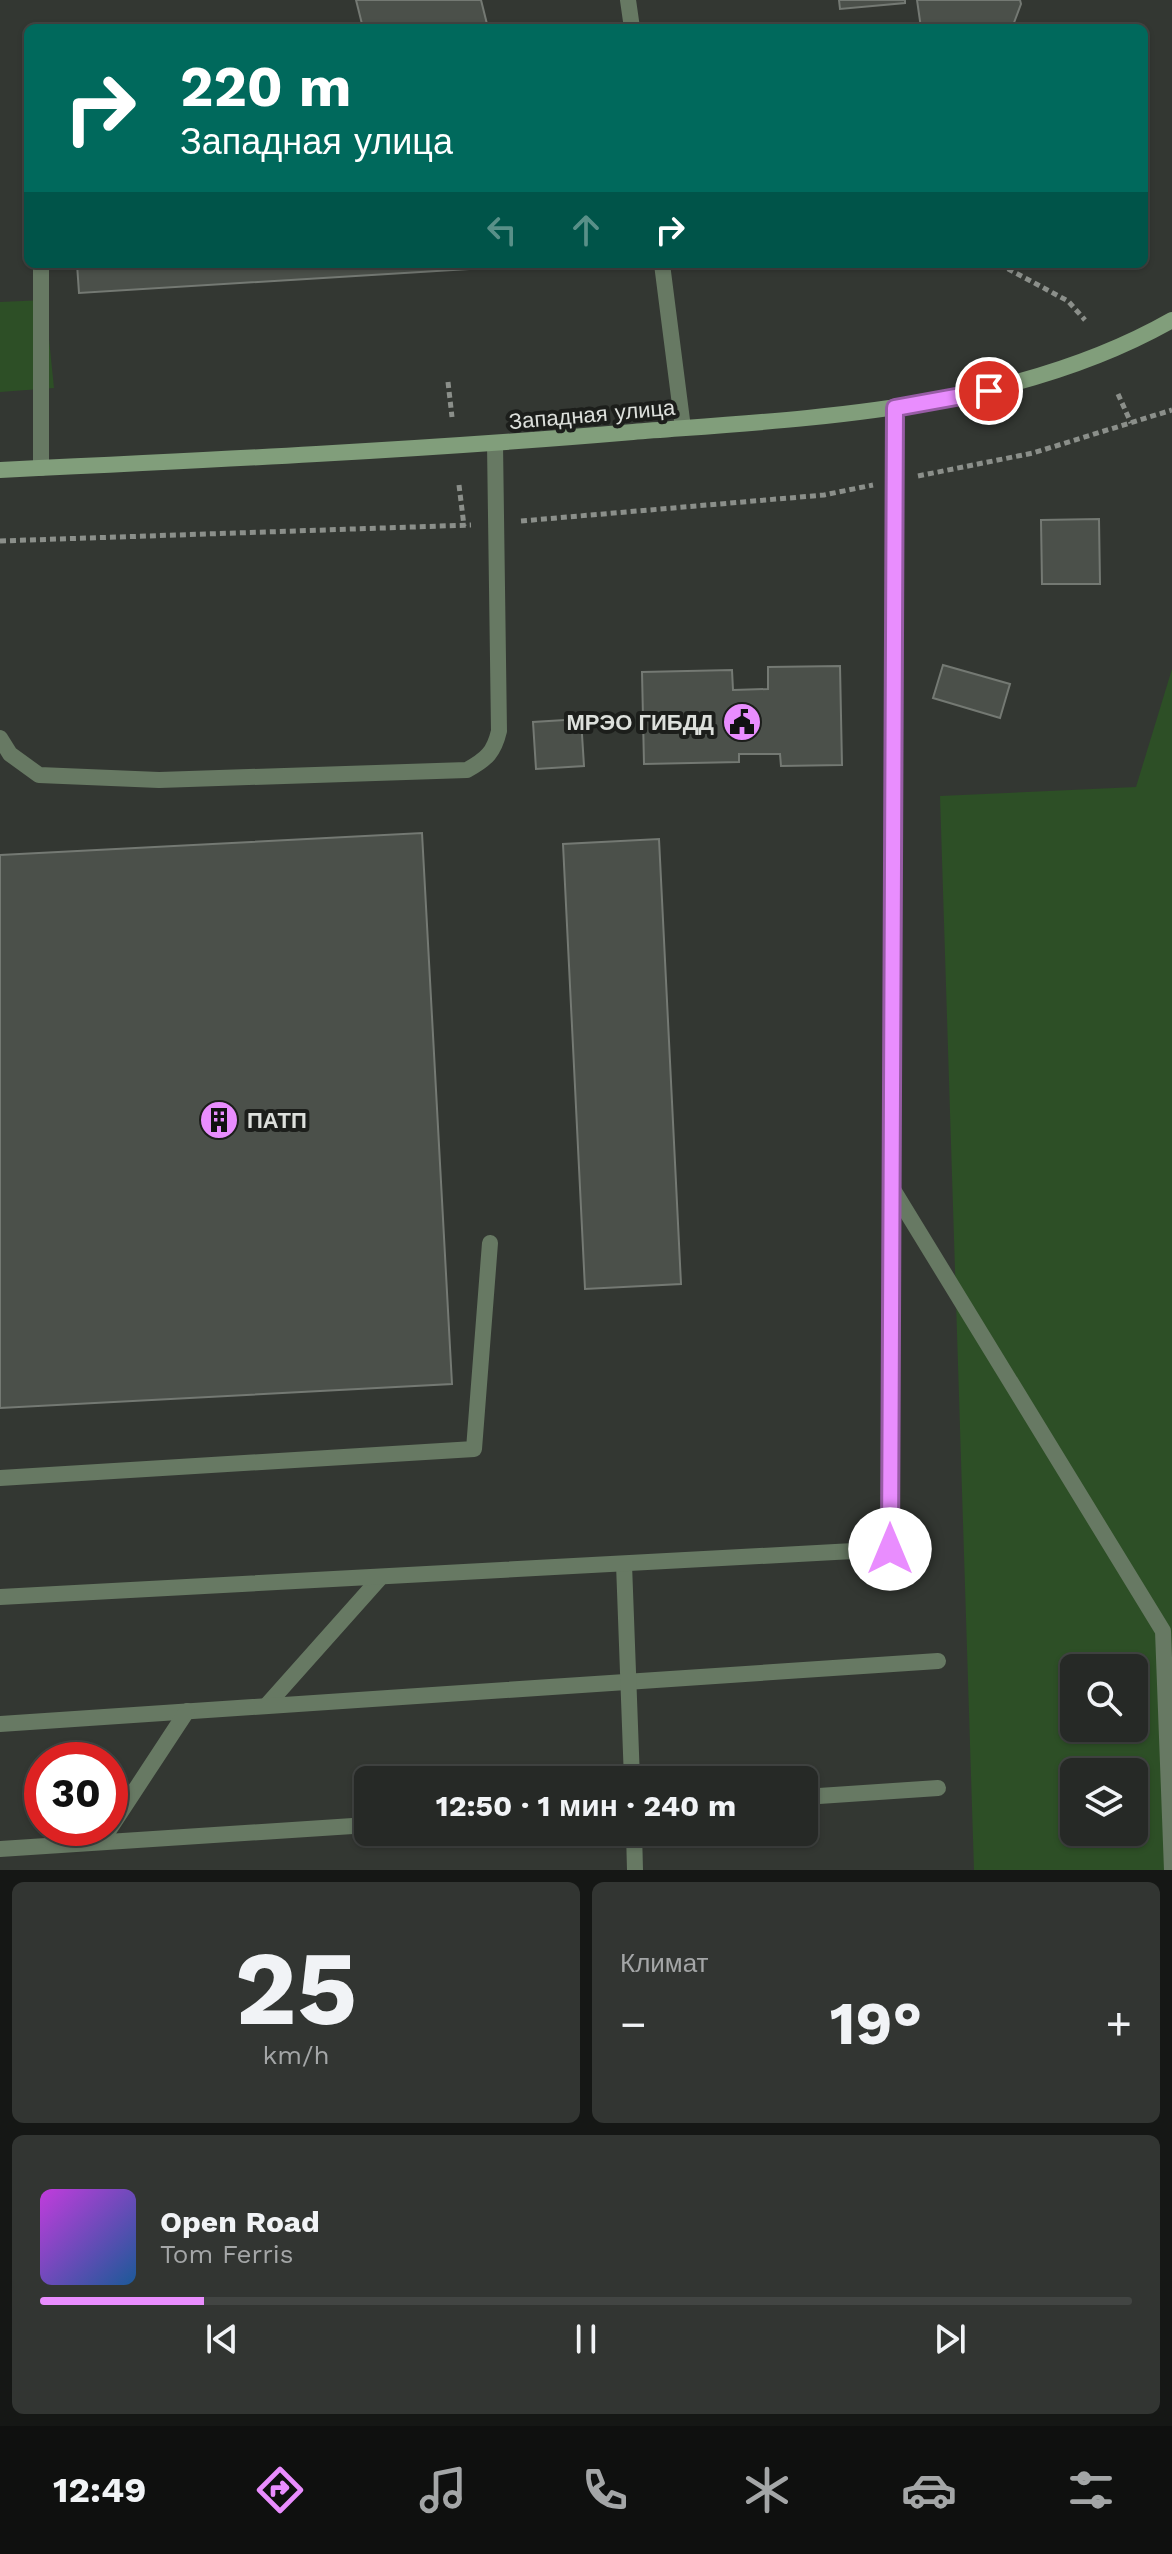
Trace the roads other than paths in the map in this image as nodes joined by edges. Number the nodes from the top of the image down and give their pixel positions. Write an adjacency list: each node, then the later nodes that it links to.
1 (628, 0): 2 (street)
2 (631, 24)
3 (41, 268): 9 (street)
4 (663, 268): 7 (street)
5 (1172, 320): 6 (main road, Западная улица)
6 (895, 408): 7 (main road, Западная улица); 12 (street)
7 (683, 428): 8 (main road, Западная улица)
8 (495, 444): 9 (main road, Западная улица); 11 (street)
9 (41, 468): 10 (main road, Западная улица)
10 (0, 470)
11 (0, 738)
12 (892, 1188): 15 (street); 33 (street)
13 (490, 1243): 14 (street)
14 (0, 1478)
15 (624, 1564): 16 (street); 19 (street)
16 (381, 1577): 17 (street); 20 (street)
17 (0, 1597)
18 (938, 1661): 19 (street)
19 (628, 1681): 20 (street); 23 (street)
20 (266, 1706): 21 (street)
21 (187, 1711): 22 (street); 26 (street)
22 (0, 1724)
23 (631, 1766)
24 (938, 1788): 25 (street)
25 (818, 1796)
26 (128, 1801)
27 (354, 1826): 28 (street)
28 (128, 1840)
29 (43, 1846): 31 (street)
30 (634, 1846): 32 (street)
31 (0, 1849)
32 (635, 1870)
33 (1172, 1870)

